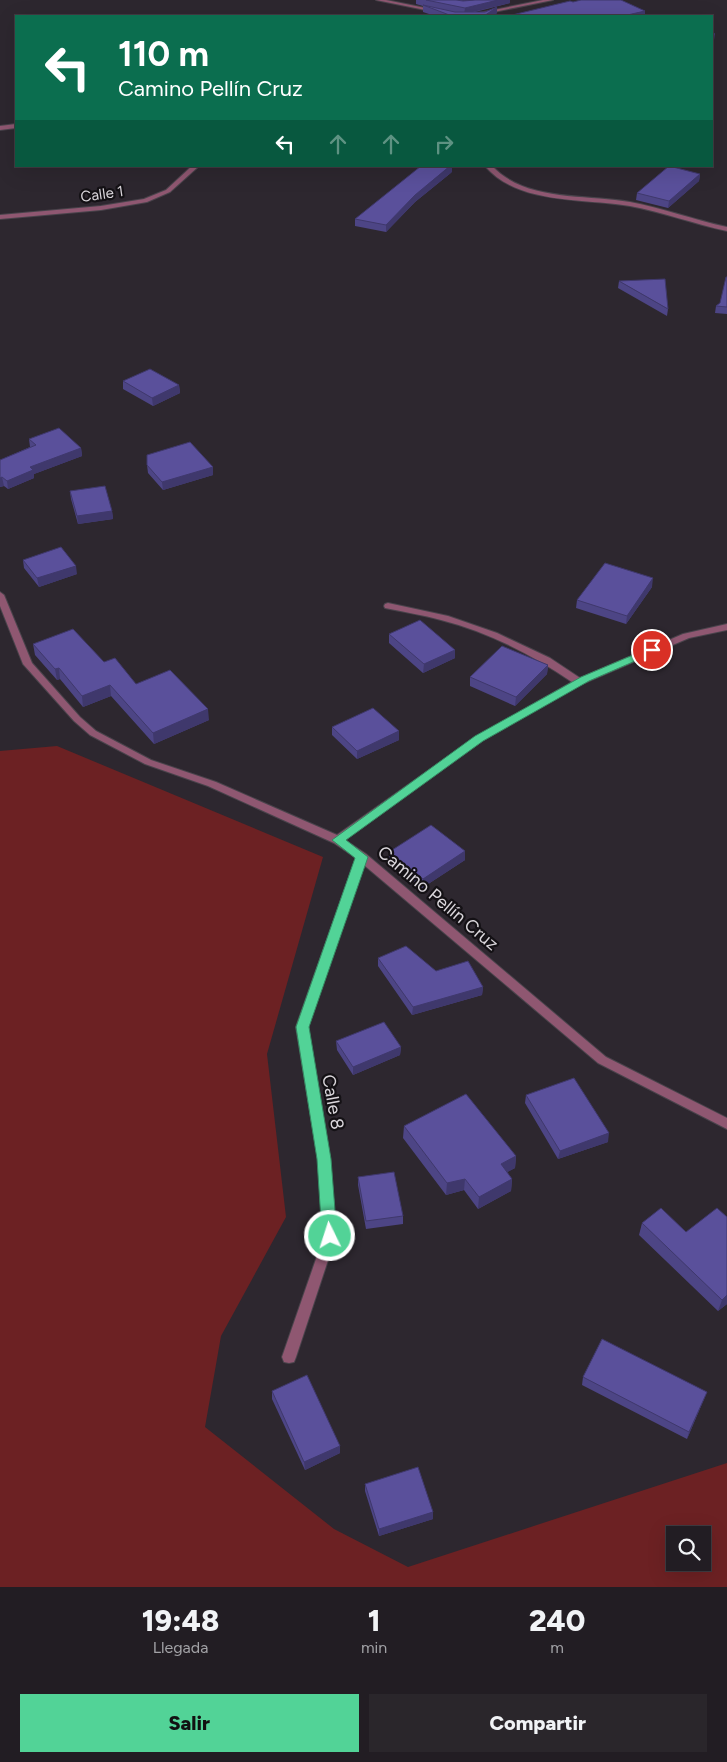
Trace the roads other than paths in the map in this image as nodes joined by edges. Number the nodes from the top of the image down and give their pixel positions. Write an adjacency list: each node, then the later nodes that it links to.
1 (378, 0): 4 (street)
2 (551, 0): 3 (street)
3 (484, 14)
4 (457, 15)
5 (15, 126): 6 (street)
6 (0, 128)
7 (195, 167): 9 (street, Calle 1)
8 (488, 167): 10 (street)
9 (0, 217)
10 (727, 229)
11 (0, 595): 15 (street, Camino Pellín Cruz)
12 (388, 606): 14 (street)
13 (727, 627): 14 (street)
14 (579, 682): 15 (street)
15 (338, 840): 16 (street, Camino Pellín Cruz)
16 (362, 857): 17 (street, Camino Pellín Cruz); 18 (street, Calle 8)
17 (727, 1124)
18 (289, 1357)

